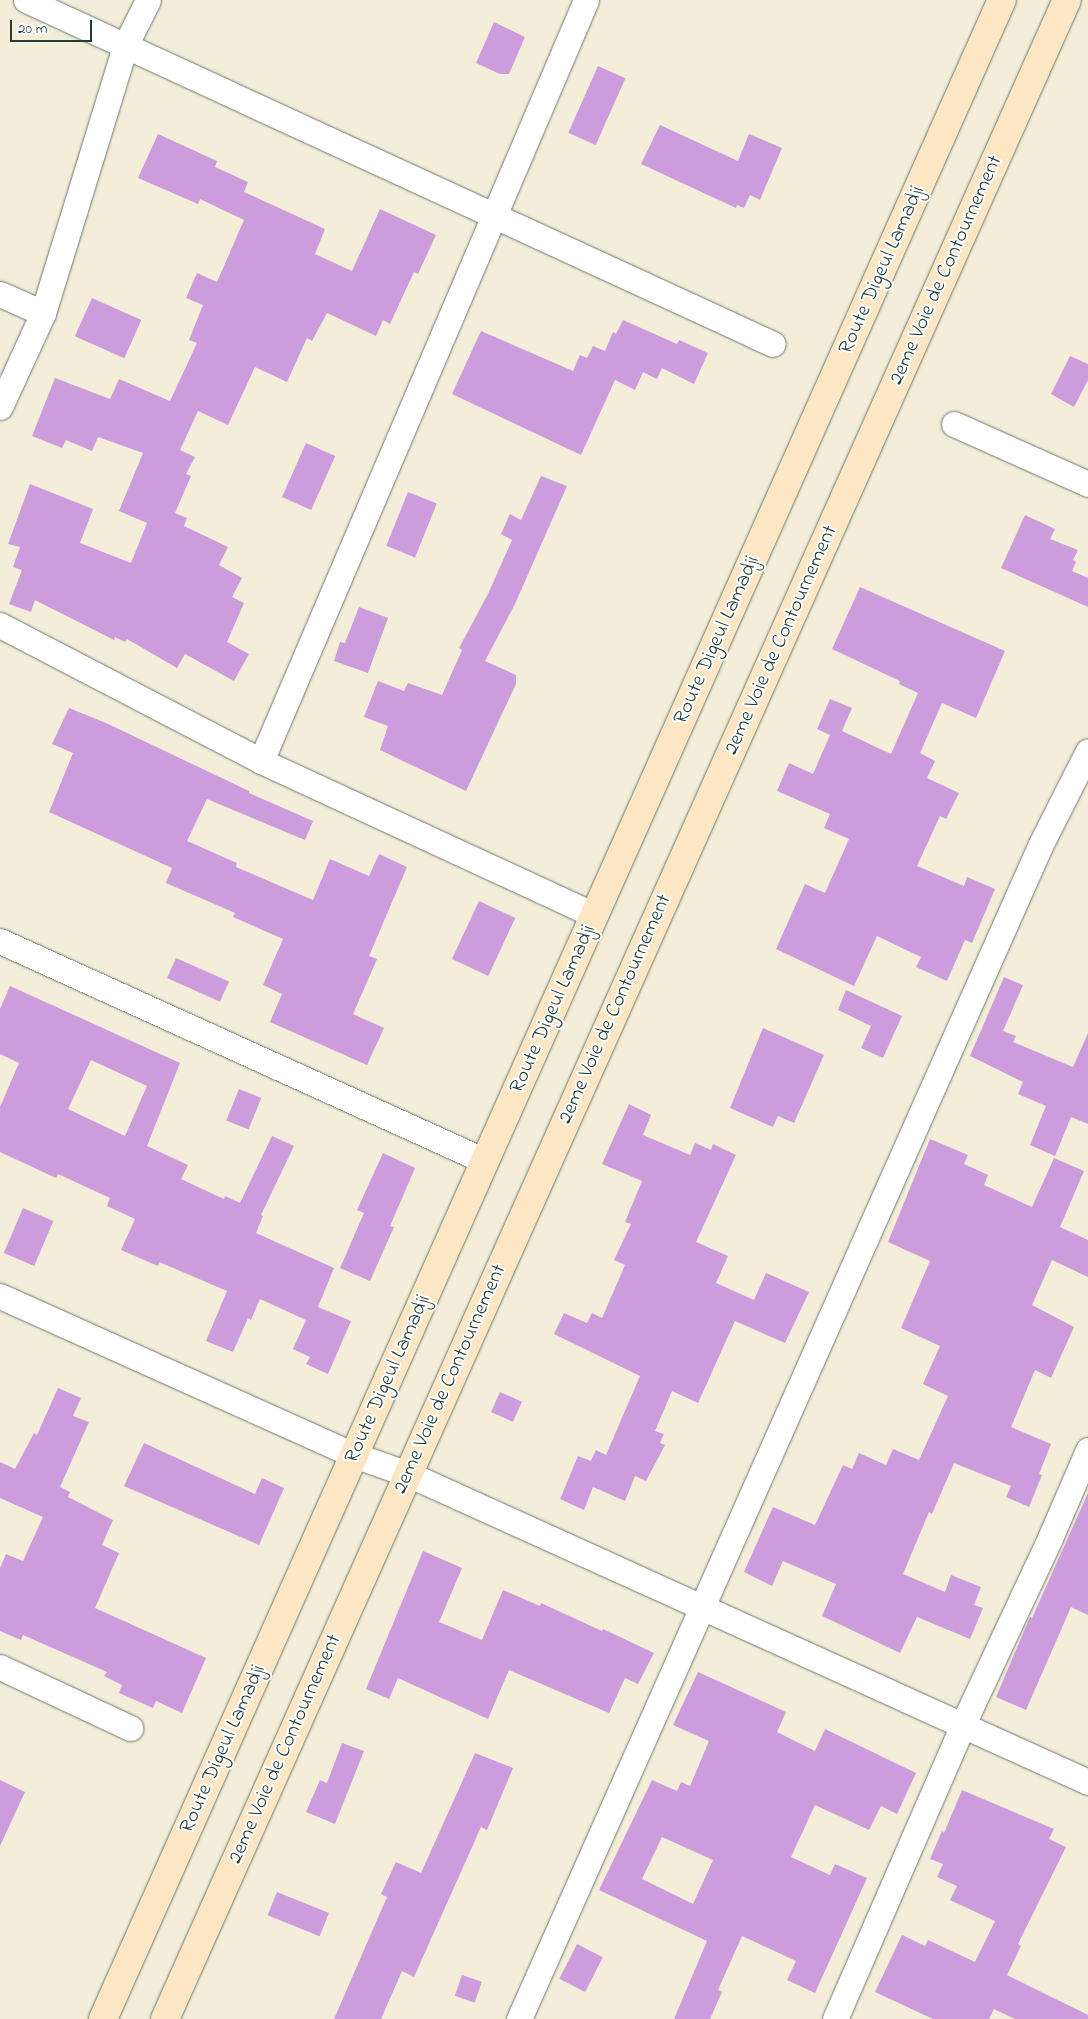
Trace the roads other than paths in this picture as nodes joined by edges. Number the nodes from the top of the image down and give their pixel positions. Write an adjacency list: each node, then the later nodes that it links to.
1 (26, 0): 6 (street)
2 (148, 0): 6 (street)
3 (586, 0): 7 (street)
4 (1002, 0): 17 (main road, Route Digeul Lamadji)
5 (1066, 0): 23 (main road, 2eme Voie de Contournement)
6 (125, 46): 7 (street); 9 (street)
7 (494, 216): 10 (street); 16 (street)
8 (0, 294): 9 (street)
9 (43, 313): 11 (street)
10 (773, 344)
11 (0, 407)
12 (954, 424): 13 (street)
13 (1088, 484)
14 (0, 625): 16 (street)
15 (1088, 751): 24 (street)
16 (261, 761): 17 (street)
17 (595, 915): 19 (main road, Route Digeul Lamadji)
18 (0, 940): 19 (street)
19 (485, 1161): 22 (main road, Route Digeul Lamadji)
20 (0, 1296): 22 (street)
21 (1088, 1450): 26 (street)
22 (354, 1455): 23 (street); 29 (main road, Route Digeul Lamadji)
23 (408, 1474): 24 (street); 30 (main road, 2eme Voie de Contournement)
24 (701, 1609): 26 (street); 31 (street)
25 (0, 1667): 27 (street)
26 (963, 1724): 28 (street); 32 (street)
27 (130, 1728)
28 (1088, 1782)
29 (103, 2019)
30 (165, 2019)
31 (519, 2019)
32 (835, 2019)

